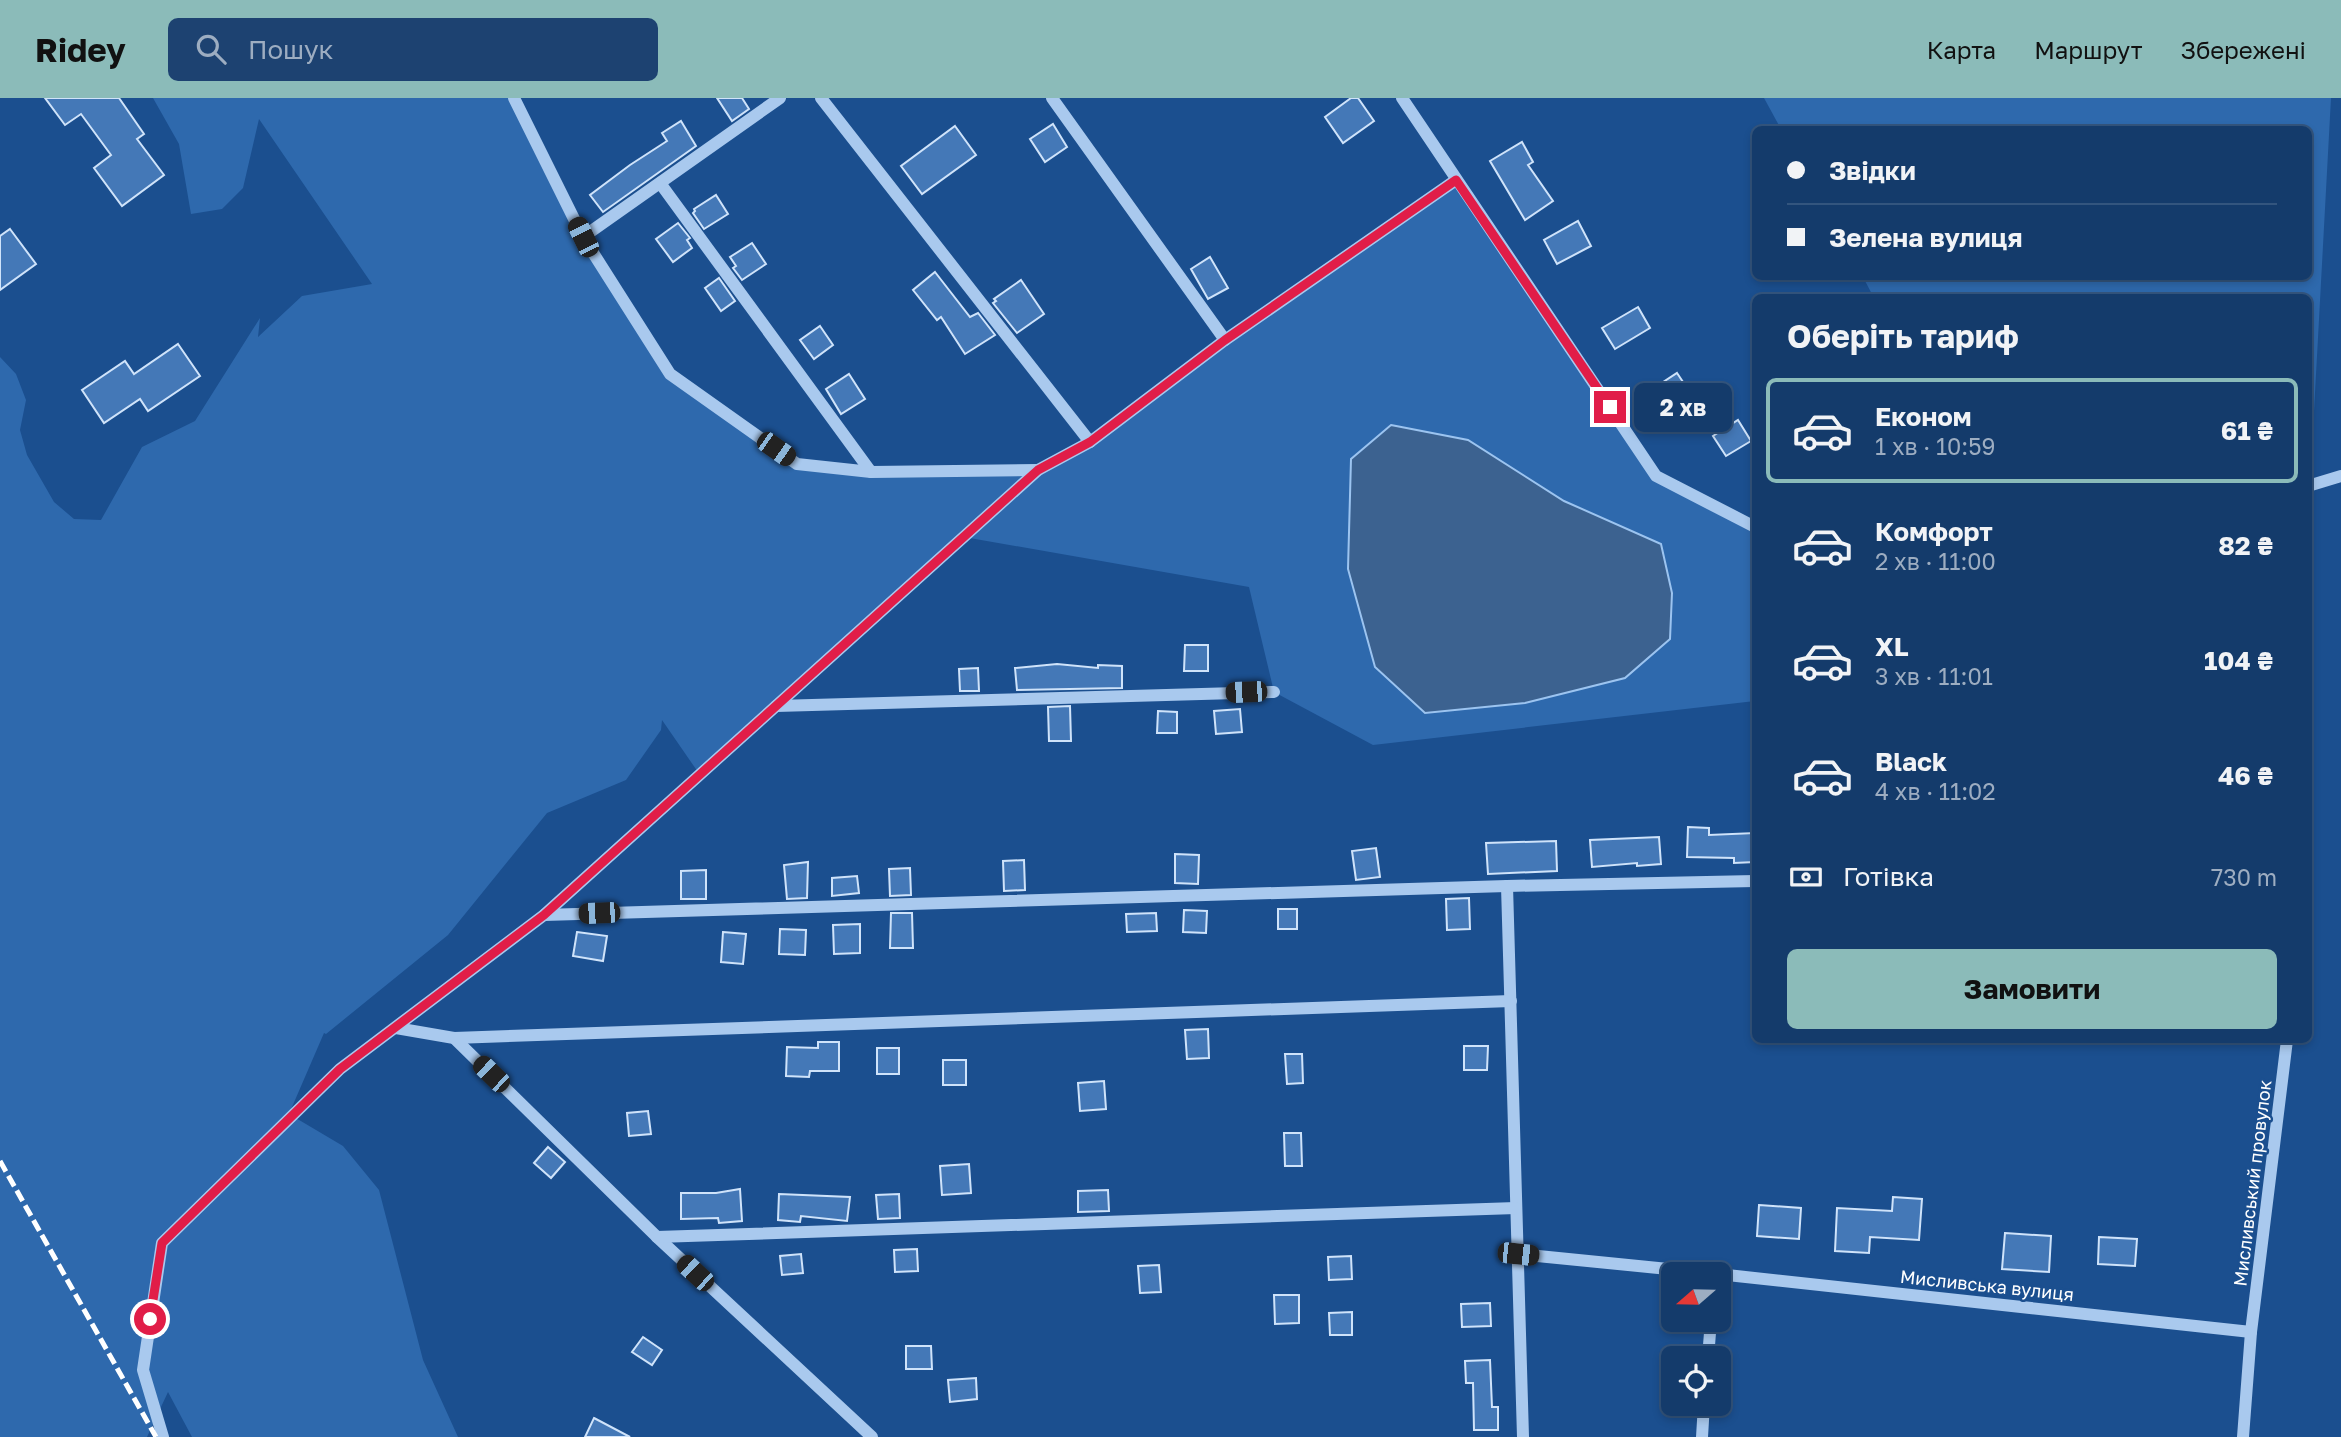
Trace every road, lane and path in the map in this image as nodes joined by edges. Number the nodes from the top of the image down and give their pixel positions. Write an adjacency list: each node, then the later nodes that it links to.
1 (514, 98): 8 (street)
2 (780, 98): 7 (street)
3 (821, 98): 10 (street)
4 (1052, 98): 9 (street)
5 (1402, 98): 6 (street)
6 (1456, 180): 9 (street); 15 (street)
7 (660, 183): 8 (street); 12 (street)
8 (583, 237): 12 (street)
9 (1225, 340): 10 (street)
10 (1090, 442): 11 (street)
11 (1038, 470): 12 (street); 17 (street)
12 (871, 472)
13 (2341, 476): 14 (street)
14 (2312, 484)
15 (1752, 525)
16 (1274, 692): 17 (street)
17 (776, 706): 20 (street)
18 (1752, 881): 19 (street)
19 (1507, 886): 20 (street); 21 (street)
20 (544, 915): 22 (street)
21 (1511, 1001): 23 (street); 25 (street)
22 (396, 1028): 23 (street); 32 (street)
23 (454, 1038): 26 (street)
24 (2287, 1043): 30 (street, Мисливський провулок)
25 (1516, 1208): 26 (street); 27 (street)
26 (657, 1237): 33 (street)
27 (1518, 1254): 28 (street, Мисливська вулиця); 34 (street)
28 (1661, 1268)
29 (1731, 1276): 30 (street, Мисливська вулиця)
30 (2251, 1332): 36 (street, Мисливський провулок)
31 (1703, 1416): 35 (street)
32 (163, 1437)
33 (872, 1437)
34 (1523, 1437)
35 (1702, 1437)
36 (2243, 1437)

